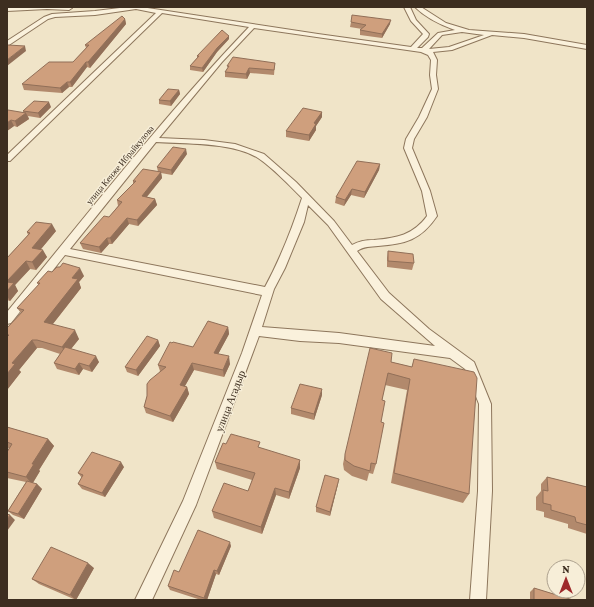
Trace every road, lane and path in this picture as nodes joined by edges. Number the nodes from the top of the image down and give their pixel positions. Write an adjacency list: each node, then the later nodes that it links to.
1 (84, 7): 5 (street)
2 (134, 7): 6 (street); 15 (street)
3 (407, 7): 7 (street)
4 (418, 7): 7 (street); 9 (street)
5 (7, 10)
6 (160, 12): 8 (street); 20 (street)
7 (412, 18): 11 (street)
8 (253, 26): 17 (street); 19 (street, улица Кенже Ибрайкулова)
9 (448, 26): 10 (street); 14 (street)
10 (463, 31): 12 (street); 13 (street)
11 (426, 34): 12 (street); 17 (street)
12 (439, 34): 18 (street)
13 (491, 34): 14 (street); 18 (street)
14 (508, 34): 16 (street)
15 (7, 44)
16 (587, 47)
17 (413, 48): 18 (street)
18 (426, 51): 22 (street)
19 (154, 140): 21 (street); 23 (street, улица Кенже Ибрайкулова)
20 (7, 159)
21 (306, 198): 22 (street); 24 (street, улица Агадыр)
22 (352, 250): 27 (street)
23 (63, 251): 24 (street); 25 (street, улица Кенже Ибрайкулова)
24 (268, 292): 26 (street, улица Агадыр)
25 (7, 320)
26 (255, 331): 27 (street); 28 (street, улица Агадыр)
27 (453, 353): 29 (street)
28 (143, 600)
29 (478, 600)

